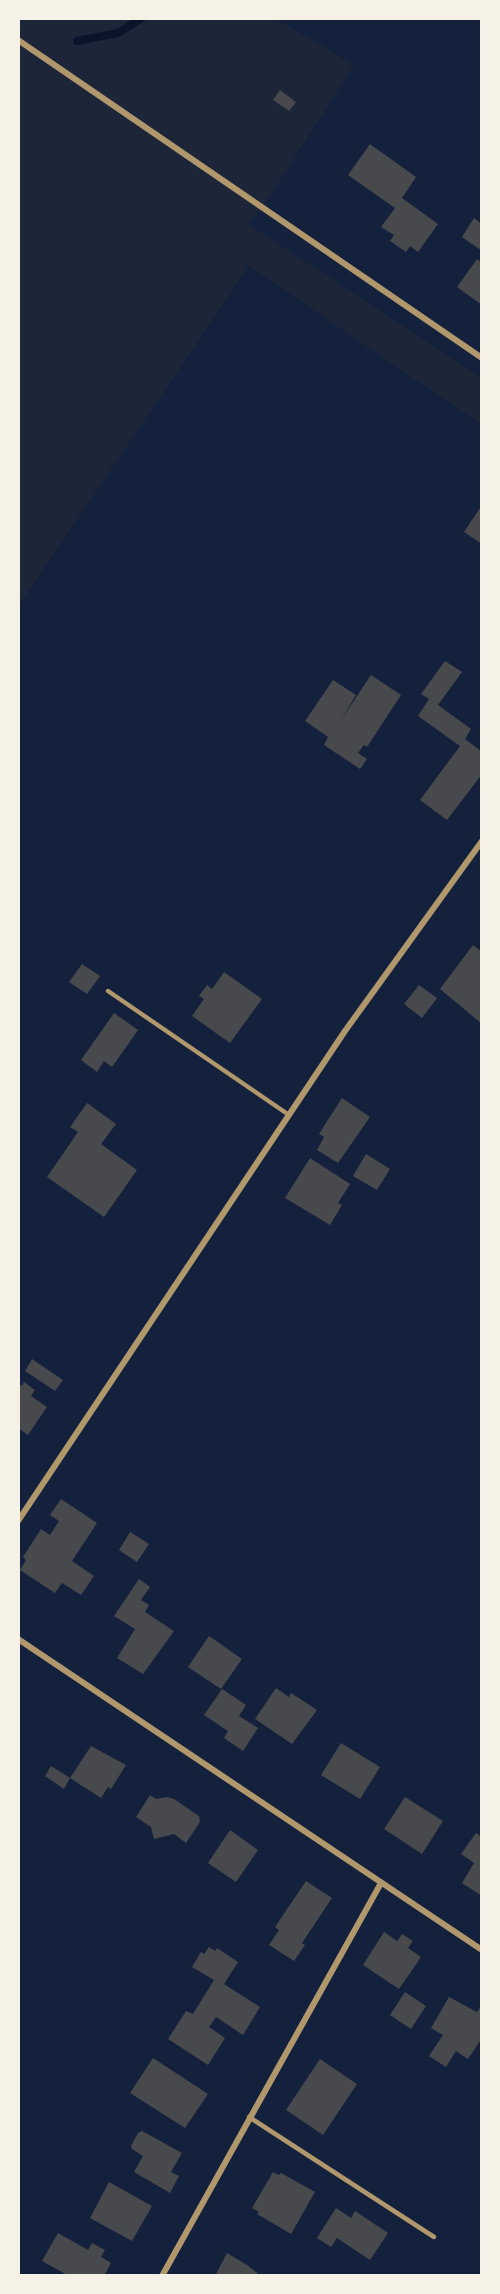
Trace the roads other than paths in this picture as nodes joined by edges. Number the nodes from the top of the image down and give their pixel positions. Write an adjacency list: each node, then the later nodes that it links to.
1 (18, 40): 2 (street)
2 (482, 358)
3 (482, 841): 5 (street)
4 (108, 991): 5 (lane)
5 (289, 1115): 6 (street)
6 (18, 1521)
7 (18, 1639): 8 (street)
8 (381, 1883): 9 (street); 10 (street)
9 (482, 1950)
10 (249, 2117): 11 (lane); 12 (street)
11 (434, 2238)
12 (162, 2276)

